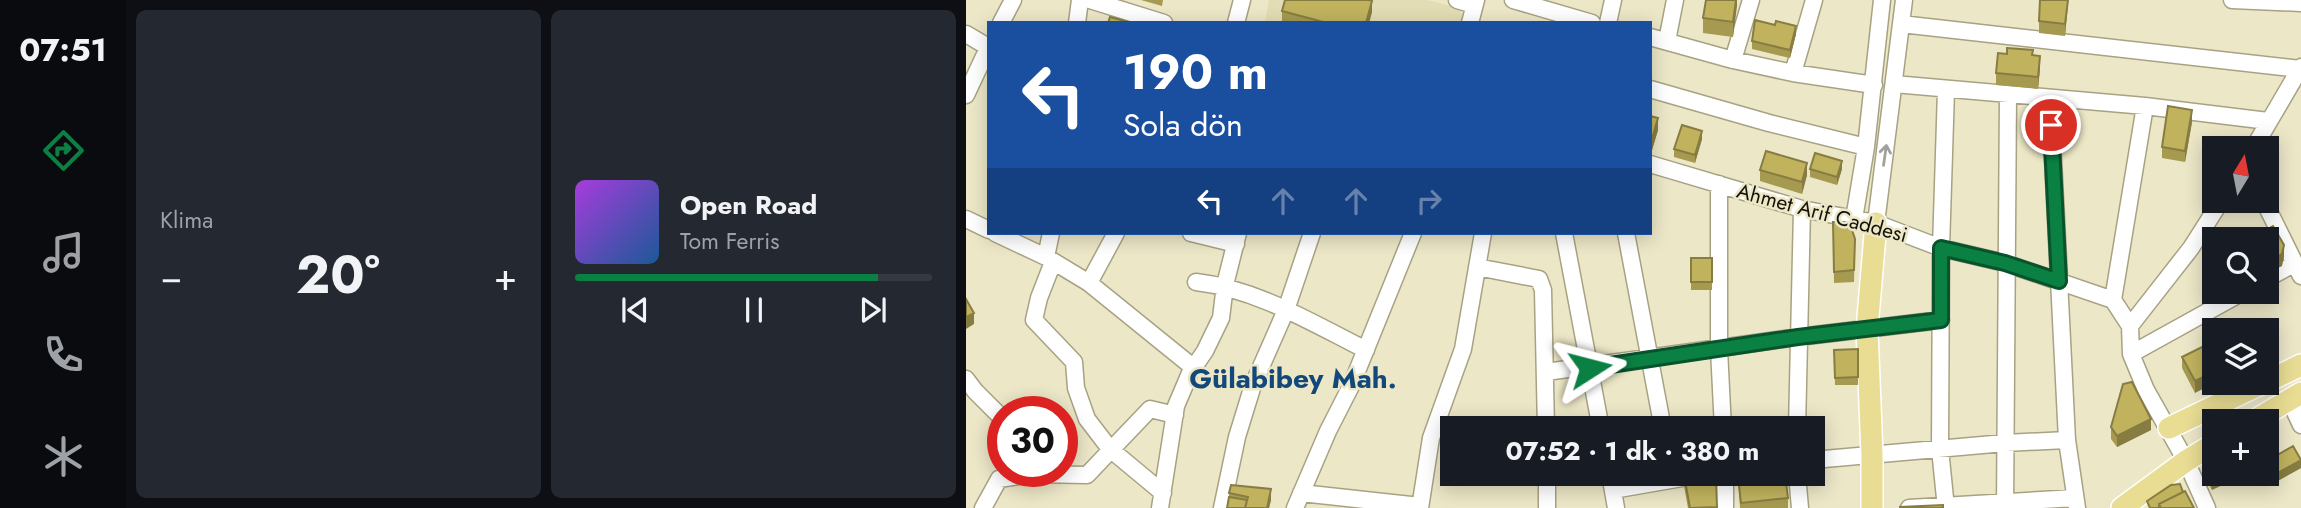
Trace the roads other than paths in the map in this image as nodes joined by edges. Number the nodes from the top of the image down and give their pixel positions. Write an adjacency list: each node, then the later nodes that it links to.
1 (1013, 0): 17 (street)
2 (1080, 0): 18 (street)
3 (1090, 0): 19 (street)
4 (1242, 0): 20 (street)
5 (1457, 0): 14 (street)
6 (1513, 0): 16 (street)
7 (1613, 0): 23 (street)
8 (1675, 0): 26 (street)
9 (1751, 0): 29 (street)
10 (1814, 0): 31 (street)
11 (1882, 0): 33 (street)
12 (1904, 0): 24 (street)
13 (2232, 0): 15 (street)
14 (1475, 3): 21 (street)
15 (2301, 3)
16 (1547, 11): 22 (street)
17 (1002, 21)
18 (1077, 21)
19 (1158, 21)
20 (1237, 21)
21 (1470, 21)
22 (1584, 21)
23 (1608, 21)
24 (1901, 24): 30 (street); 32 (street)
25 (966, 34): 27 (street)
26 (1658, 39): 29 (street)
27 (987, 46)
28 (987, 49): 36 (street)
29 (1733, 60): 31 (street)
30 (2301, 69): 40 (street)
31 (1793, 73): 33 (street)
32 (1894, 84): 35 (street); 50 (street, one-way to 32)
33 (1874, 85): 42 (street)
34 (1652, 90): 42 (street)
35 (1946, 90): 37 (street); 62 (street)
36 (966, 95)
37 (2008, 95): 38 (street); 64 (street)
38 (2050, 99): 39 (street); 68 (street)
39 (2146, 106): 40 (street); 72 (street)
40 (2267, 121): 41 (street)
41 (2260, 136)
42 (1866, 147): 49 (street)
43 (1652, 165): 44 (street, Ahmet Arif Caddesi)
44 (1718, 184): 45 (street, Ahmet Arif Caddesi); 79 (street)
45 (1802, 209): 49 (street, Ahmet Arif Caddesi); 78 (street)
46 (2213, 214): 76 (street)
47 (2270, 214): 66 (street)
48 (966, 219): 51 (street)
49 (1854, 219): 50 (street, Ahmet Arif Caddesi)
50 (1876, 223): 62 (street, Ahmet Arif Caddesi); 77 (main road)
51 (987, 229)
52 (999, 235): 63 (street)
53 (1051, 235): 63 (street)
54 (1115, 235): 70 (street)
55 (1209, 235): 61 (street)
56 (1311, 235): 74 (street)
57 (1412, 235): 80 (street)
58 (1483, 235): 65 (street)
59 (1564, 235): 85 (street)
60 (1626, 235): 82 (street)
61 (1237, 238): 71 (street)
62 (1941, 248): 64 (street, Ahmet Arif Caddesi); 75 (street)
63 (1049, 259): 70 (street); 103 (street)
64 (2005, 263): 68 (street, Ahmet Arif Caddesi); 102 (street)
65 (1477, 267): 86 (street); 119 (street)
66 (2298, 270): 67 (street)
67 (2279, 275)
68 (2059, 281): 72 (street, Ahmet Arif Caddesi); 101 (street)
69 (1196, 282): 71 (street)
70 (1089, 284): 84 (street)
71 (1225, 285): 74 (street); 84 (street)
72 (2113, 300): 76 (street)
73 (2221, 304): 81 (street)
74 (1286, 310): 80 (street); 122 (street)
75 (1941, 320): 77 (street); 104 (street)
76 (2130, 326): 81 (street)
77 (1867, 329): 78 (street); 106 (main road)
78 (1798, 337): 79 (street); 98 (street)
79 (1719, 349): 82 (street); 97 (street)
80 (1366, 350): 116 (street)
81 (2131, 354): 100 (street)
82 (1648, 358): 85 (street); 96 (street)
83 (2301, 365): 87 (main road)
84 (1194, 368): 93 (street)
85 (1590, 368): 86 (street); 95 (street)
86 (1546, 372): 94 (street)
87 (2279, 376)
88 (966, 379): 91 (street)
89 (2239, 395): 100 (main road)
90 (2295, 396): 92 (main road); 99 (street)
91 (987, 403)
92 (2274, 409)
93 (1175, 415): 103 (street); 115 (street)
94 (1546, 416)
95 (1599, 416)
96 (1660, 416)
97 (1722, 416)
98 (1797, 416)
99 (2301, 425)
100 (2169, 428): 108 (street)
101 (2067, 440): 102 (street); 117 (street)
102 (2005, 443): 104 (street); 118 (street)
103 (1110, 449): 109 (street); 115 (street)
104 (1940, 449): 106 (street); 120 (street)
105 (2202, 451): 108 (main road)
106 (1872, 454): 107 (street); 127 (main road)
107 (1825, 459)
108 (2186, 461): 129 (main road); 130 (street)
109 (1078, 473)
110 (1547, 486): 123 (street)
111 (1612, 486): 124 (street)
112 (1725, 486): 125 (street)
113 (1798, 486): 126 (street)
114 (995, 487): 121 (street)
115 (1161, 500)
116 (1298, 501): 119 (street)
117 (2076, 503): 118 (street)
118 (2005, 504): 120 (street)
119 (1420, 507)
120 (1946, 507): 128 (street)
121 (983, 508)
122 (1222, 508)
123 (1547, 508)
124 (1616, 508)
125 (1725, 508)
126 (1800, 508)
127 (1872, 508)
128 (1909, 508)
129 (2122, 508)
130 (2207, 508)

